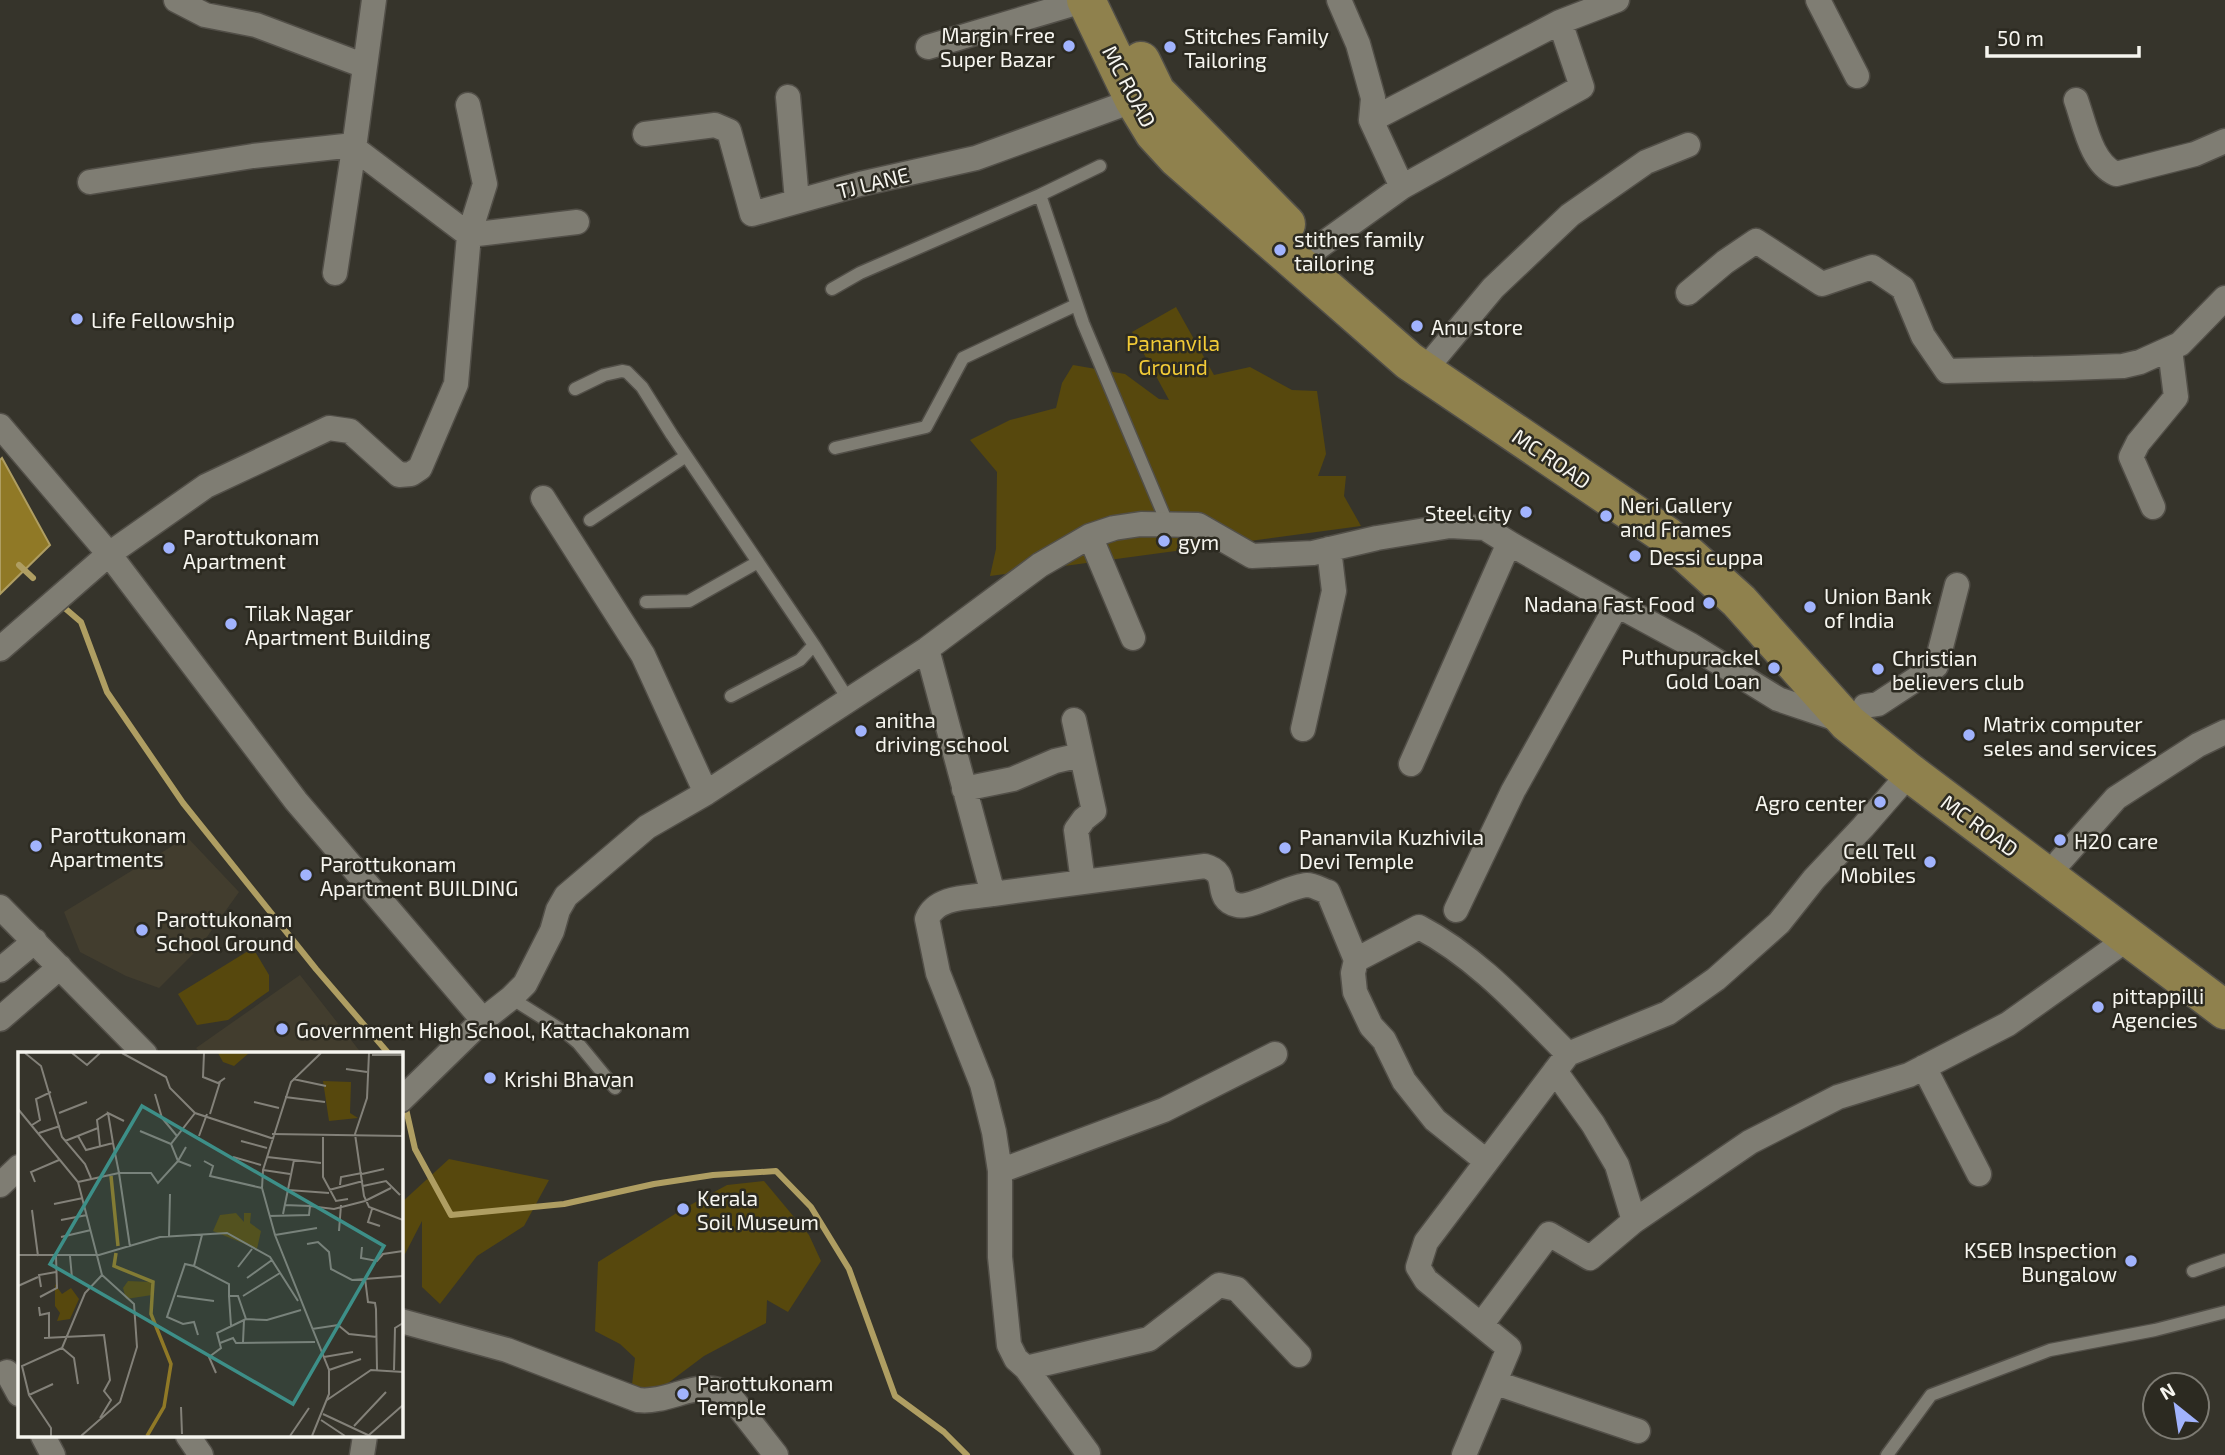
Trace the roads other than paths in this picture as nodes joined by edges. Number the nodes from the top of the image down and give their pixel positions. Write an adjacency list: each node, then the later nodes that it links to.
1 (176, 0): 10 (street)
2 (374, 0): 10 (street)
3 (1086, 0): 9 (street); 12 (main road, MC ROAD)
4 (1110, 0): 12 (main road, MC ROAD)
5 (1340, 0): 16 (street)
6 (1818, 0): 11 (street)
7 (1610, 1): 8 (street)
8 (1560, 22): 16 (street); 23 (street)
9 (928, 47)
10 (365, 66): 20 (street)
11 (1857, 76)
12 (1145, 96): 25 (street, TJ LANE); 28 (main road, MC ROAD); 58 (main road, MC ROAD)
13 (788, 97): 25 (street)
14 (2077, 100): 18 (street)
15 (468, 105): 27 (street)
16 (1371, 120): 23 (street)
17 (645, 134): 25 (street, TJ LANE)
18 (2225, 141)
19 (1688, 145): 35 (street)
20 (354, 147): 22 (street); 27 (street); 29 (street)
21 (1100, 166): 24 (lane)
22 (90, 182)
23 (1402, 187): 28 (street)
24 (1040, 195): 30 (lane); 33 (lane)
25 (797, 201)
26 (578, 222): 27 (street)
27 (469, 235): 47 (street)
28 (1313, 251): 35 (main road, MC ROAD)
29 (335, 273)
30 (832, 289)
31 (1688, 293): 34 (street)
32 (2224, 300): 34 (street)
33 (1076, 305): 38 (lane); 43 (lane)
34 (2170, 349): 41 (street)
35 (1433, 360): 58 (main road, MC ROAD)
36 (575, 389): 39 (lane)
37 (0, 426): 47 (street)
38 (835, 448)
39 (686, 456): 42 (lane); 48 (lane)
40 (543, 498): 66 (street)
41 (2153, 508)
42 (590, 520)
43 (1168, 525): 44 (street); 46 (street)
44 (1090, 536): 52 (street); 55 (street)
45 (1509, 543): 46 (street); 51 (street); 63 (street)
46 (1329, 549): 60 (street)
47 (109, 554): 54 (street); 81 (street)
48 (758, 562): 50 (lane); 53 (lane)
49 (1957, 586): 58 (street)
50 (646, 602)
51 (1617, 605): 58 (street); 71 (street)
52 (1133, 638)
53 (814, 645): 56 (lane); 57 (lane)
54 (0, 649)
55 (927, 649): 57 (street); 65 (street)
56 (731, 696)
57 (848, 699): 66 (street)
58 (1856, 715): 64 (main road, MC ROAD); 67 (main road, MC ROAD)
59 (1074, 720): 62 (street)
60 (1303, 730)
61 (2225, 732): 67 (street)
62 (1081, 755): 65 (street); 68 (street)
63 (1411, 764)
64 (1910, 773): 72 (main road, MC ROAD); 84 (street)
65 (964, 789): 69 (street)
66 (706, 793): 78 (street)
67 (2060, 861): 77 (main road, MC ROAD)
68 (1083, 882): 69 (street); 74 (street)
69 (993, 894): 90 (street)
70 (0, 906): 73 (street)
71 (1456, 910)
72 (2130, 937): 79 (main road, MC ROAD); 85 (street)
73 (35, 941): 75 (street); 76 (street)
74 (1356, 960): 84 (street); 88 (street)
75 (60, 967): 80 (street); 82 (street)
76 (0, 970)
77 (2225, 984)
78 (511, 998): 81 (street); 86 (lane)
79 (2225, 1010)
80 (0, 1019)
81 (483, 1020): 87 (street)
82 (143, 1052)
83 (1275, 1054): 90 (street)
84 (1562, 1063): 88 (street); 93 (street)
85 (1924, 1067): 91 (street); 93 (street)
86 (615, 1087)
87 (402, 1099)
88 (1486, 1161): 98 (street)
89 (18, 1168): 92 (street)
90 (1000, 1171): 100 (street)
91 (1979, 1174)
92 (0, 1185)
93 (1634, 1221): 98 (street)
94 (2225, 1260): 95 (lane)
95 (2193, 1271)
96 (2225, 1312): 112 (lane)
97 (402, 1321): 110 (street)
98 (1481, 1325): 102 (street)
99 (1299, 1355): 100 (street)
100 (1026, 1368): 107 (street)
101 (9, 1371): 103 (street)
102 (1496, 1383): 104 (street); 111 (street)
103 (18, 1392)
104 (1638, 1431)
105 (44, 1438): 108 (street)
106 (189, 1438): 109 (street)
107 (1088, 1453)
108 (53, 1455)
109 (201, 1455)
110 (776, 1455)
111 (1464, 1455)
112 (1887, 1455)

